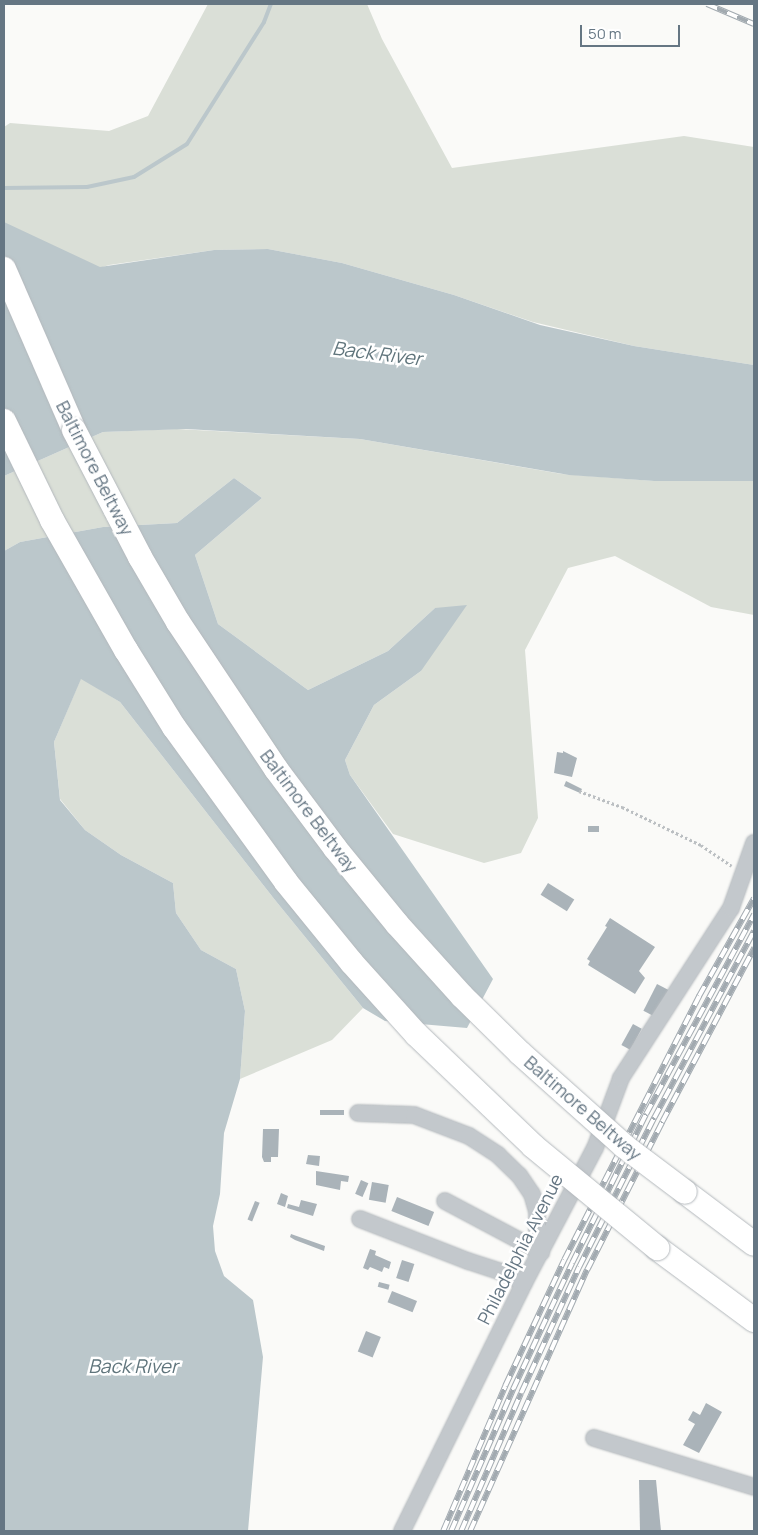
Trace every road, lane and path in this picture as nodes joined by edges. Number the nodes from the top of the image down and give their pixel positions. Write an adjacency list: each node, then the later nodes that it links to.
1 (4, 269): 9 (highway, Baltimore Beltway, bridge)
2 (4, 421): 12 (highway, bridge)
3 (579, 791): 5 (path)
4 (754, 843): 5 (street, Philadelphia Avenue)
5 (742, 874): 10 (street, Philadelphia Avenue)
6 (358, 1113): 10 (street)
7 (445, 1201): 10 (street)
8 (360, 1219): 11 (street)
9 (754, 1244)
10 (541, 1252): 11 (street, Philadelphia Avenue)
11 (524, 1283): 15 (street, Philadelphia Avenue)
12 (754, 1320)
13 (594, 1438): 14 (street)
14 (754, 1487)
15 (402, 1531)

